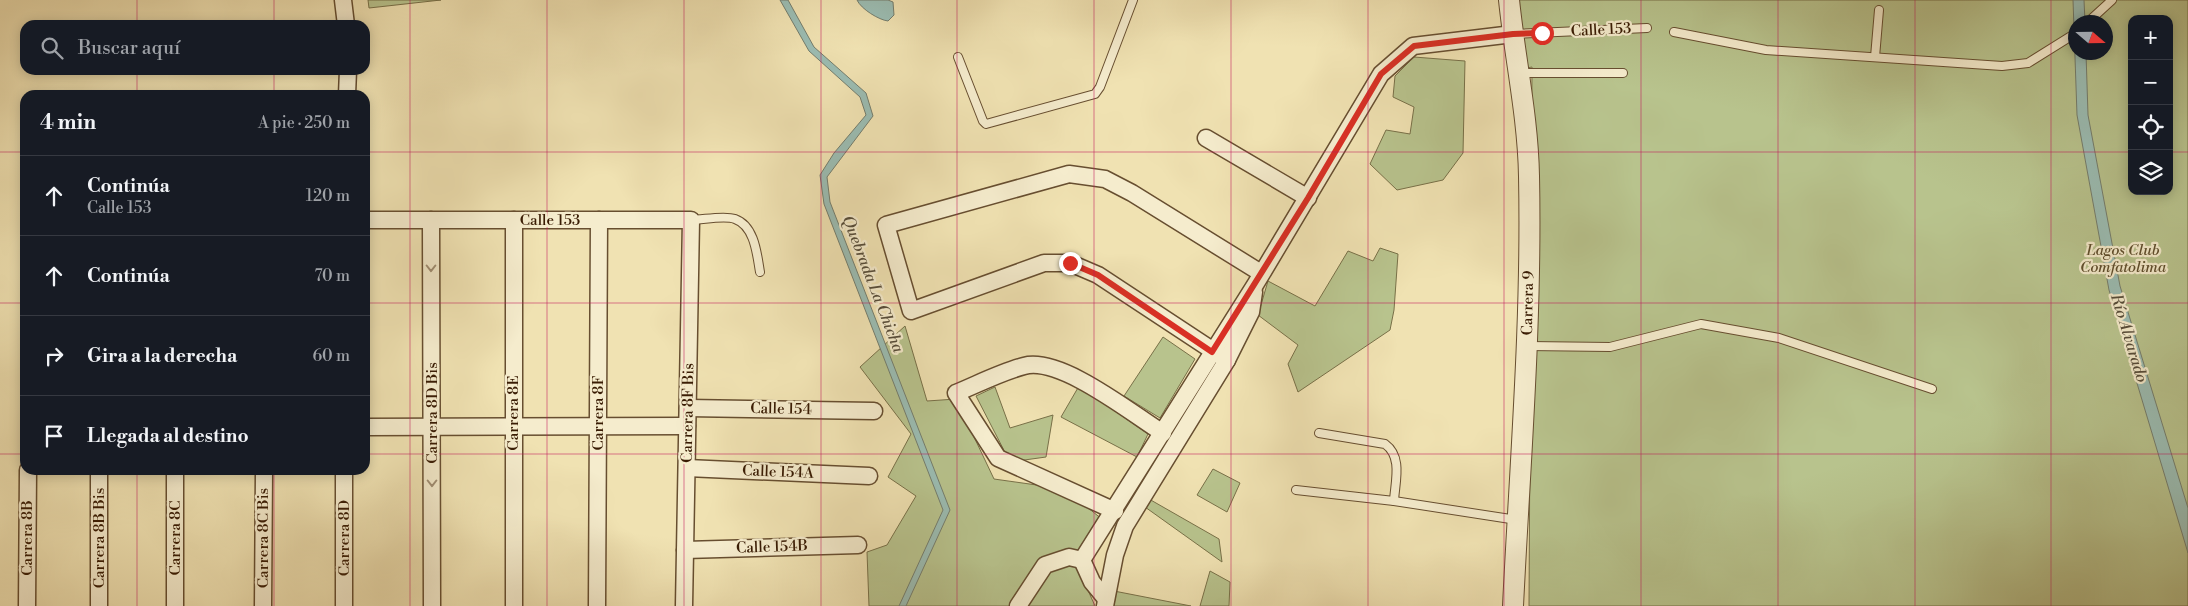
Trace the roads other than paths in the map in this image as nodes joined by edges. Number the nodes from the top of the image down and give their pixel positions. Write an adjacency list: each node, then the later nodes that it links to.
1 (343, 0): 7 (street)
2 (1133, 0): 12 (lane)
3 (1509, 0): 10 (street, Carrera 9)
4 (2112, 0): 6 (lane)
5 (1879, 10): 13 (lane)
6 (2097, 15)
7 (345, 20)
8 (1647, 28): 10 (lane, Calle 153)
9 (1674, 32): 13 (lane)
10 (1513, 34): 14 (street, Carrera 9); 19 (street, Calle 153)
11 (2068, 39): 13 (lane)
12 (958, 57)
13 (1875, 57)
14 (1520, 73): 15 (lane); 27 (street, Carrera 9)
15 (1622, 73)
16 (348, 75): 17 (street)
17 (347, 90)
18 (1206, 138): 19 (street)
19 (1308, 198): 26 (street, Calle 153)
20 (370, 220): 21 (street, Calle 153)
21 (431, 220): 22 (street, Calle 153); 35 (street, Carrera 8D Bis, one-way to 35)
22 (514, 220): 23 (street, Calle 153); 36 (street, Carrera 8E)
23 (598, 220): 24 (street, Calle 153); 37 (street, Carrera 8F)
24 (691, 220): 25 (lane, Calle 153); 31 (street, Carrera 8F Bis)
25 (760, 272)
26 (1258, 279): 28 (street, Calle 153); 28 (street); 29 (street)
27 (1528, 346): 30 (lane); 50 (street, Carrera 9)
28 (1212, 352): 29 (street); 38 (street, Calle 153)
29 (1227, 360): 54 (street)
30 (1932, 389)
31 (688, 408): 32 (street, Calle 154); 33 (street, Carrera 8F Bis)
32 (874, 411)
33 (688, 426): 37 (street); 40 (street, Carrera 8F Bis)
34 (370, 427): 35 (street)
35 (432, 427): 36 (street); 60 (street, Carrera 8D Bis, one-way to 60)
36 (513, 427): 37 (street); 61 (street, Carrera 8E)
37 (598, 427): 62 (street, Carrera 8F)
38 (1163, 433): 49 (street, Calle 153); 49 (street)
39 (1319, 433): 48 (lane)
40 (687, 468): 46 (street, Calle 154A); 52 (street, Carrera 8F Bis)
41 (28, 475): 55 (street, Carrera 8B)
42 (99, 475): 56 (street, Carrera 8B Bis)
43 (175, 475): 57 (street, Carrera 8C)
44 (264, 475): 58 (street, Carrera 8C Bis)
45 (344, 475): 59 (street, Carrera 8D)
46 (869, 476)
47 (1296, 490): 48 (lane)
48 (1394, 501): 50 (lane)
49 (1115, 511): 53 (street, Calle 153)
50 (1517, 520): 65 (street, Carrera 9)
51 (858, 545): 52 (street, Calle 154B)
52 (685, 550): 63 (street, Carrera 8F Bis)
53 (1082, 560): 54 (street); 64 (street)
54 (1106, 602)
55 (27, 606)
56 (99, 606)
57 (175, 606)
58 (263, 606)
59 (344, 606)
60 (432, 606)
61 (514, 606)
62 (597, 606)
63 (684, 606)
64 (1018, 606)
65 (1512, 606)

